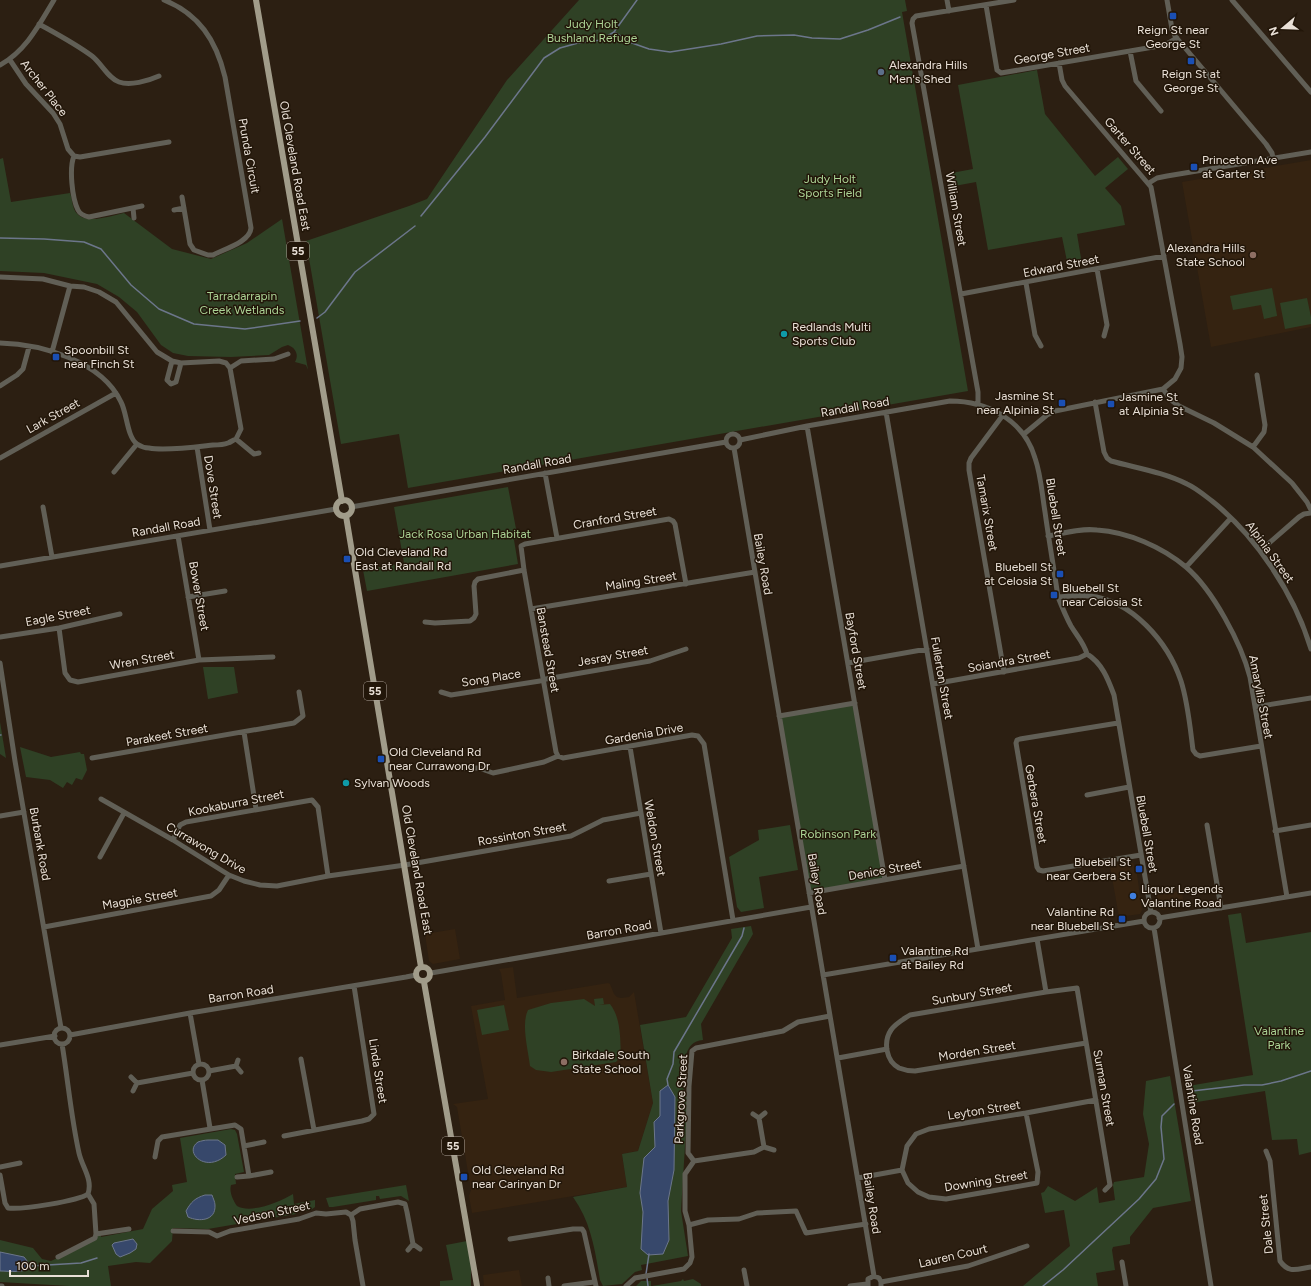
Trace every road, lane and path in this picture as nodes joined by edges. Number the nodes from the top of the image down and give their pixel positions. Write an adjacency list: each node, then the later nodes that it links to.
1 (54, 0): 10 (street)
2 (164, 0): 27 (street, Prunda Circuit)
3 (256, 0): 67 (main road, Old Cleveland Road East / 55)
4 (947, 0): 9 (street)
5 (1014, 0): 8 (street)
6 (1167, 0): 11 (street)
7 (1232, 0): 17 (street)
8 (986, 5): 9 (street); 14 (street, George Street)
9 (949, 11): 35 (street, William Street)
10 (39, 24): 13 (street); 16 (street)
11 (1177, 38): 12 (street, George Street); 22 (street)
12 (1130, 51): 14 (street, George Street); 18 (street)
13 (10, 60): 15 (street); 21 (street, Archer Place)
14 (1059, 63): 23 (street, Garter Street)
15 (0, 65)
16 (159, 76)
17 (1311, 92)
18 (1161, 111)
19 (169, 142): 21 (street)
20 (1311, 152): 22 (street)
21 (74, 156): 26 (street)
22 (1273, 158): 23 (street)
23 (1149, 183): 30 (street, Garter Street)
24 (182, 197): 27 (street, Prunda Circuit)
25 (142, 206): 26 (street)
26 (132, 208): 29 (street)
27 (184, 208): 28 (street)
28 (174, 210)
29 (134, 218)
30 (1164, 256): 31 (street, Edward Street); 47 (street, Garter Street)
31 (1097, 269): 33 (street, Edward Street); 36 (street)
32 (0, 277): 34 (street)
33 (1026, 283): 35 (street, Edward Street); 38 (street)
34 (70, 286): 40 (street); 42 (street)
35 (961, 294): 50 (street, William Street)
36 (1104, 336)
37 (0, 343): 39 (street)
38 (1041, 346)
39 (29, 347): 40 (street); 46 (street)
40 (52, 352): 48 (street)
41 (288, 354): 44 (street)
42 (172, 361): 43 (street); 43 (street)
43 (181, 363): 44 (street)
44 (230, 368): 56 (street)
45 (1256, 375): 60 (street)
46 (0, 386)
47 (1163, 389): 49 (street); 60 (street)
48 (116, 392): 59 (street); 64 (street, Lark Street)
49 (1095, 402): 55 (street); 73 (street, Alpinia Street)
50 (978, 404): 51 (street, Bluebell Street); 53 (street, Bluebell Street)
51 (926, 405): 52 (street, Randall Road)
52 (886, 412): 54 (street, Randall Road); 95 (street, Fullerton Street)
53 (1003, 415): 55 (street, Bluebell Street); 102 (street, Tamarix Street)
54 (807, 426): 57 (street, Randall Road); 101 (street, Bayford Street)
55 (1024, 434): 76 (street, Bluebell Street)
56 (236, 439): 61 (street); 63 (street)
57 (740, 440): 58 (street, Randall Road); 62 (street)
58 (726, 442): 62 (street); 66 (street, Randall Road)
59 (137, 444): 61 (street); 65 (street)
60 (1253, 446): 71 (street)
61 (197, 447): 74 (street, Dove Street)
62 (734, 448): 84 (street, Bailey Road)
63 (259, 453)
64 (0, 458)
65 (114, 472)
66 (545, 473): 69 (street, Randall Road); 77 (street)
67 (342, 501): 69 (main road); 70 (main road)
68 (44, 507): 80 (street)
69 (351, 507): 72 (main road)
70 (336, 509): 72 (main road); 74 (street, Randall Road)
71 (1311, 511): 79 (street)
72 (346, 516): 132 (main road, Old Cleveland Road East / 55)
73 (1231, 518): 79 (street, Alpinia Street); 82 (street)
74 (210, 530): 75 (street, Randall Road)
75 (178, 536): 80 (street, Randall Road); 87 (street, Bower Street)
76 (1048, 536): 82 (street, Amaryllis Street); 88 (street, Bluebell Street)
77 (557, 538): 78 (street, Cranford Street); 85 (street, Cranford Street)
78 (522, 546): 83 (street, Banstead Street)
79 (1260, 551): 96 (street, Alpinia Street)
80 (52, 557): 81 (street, Randall Road)
81 (0, 566)
82 (1186, 567): 109 (street, Amaryllis Street)
83 (524, 570): 89 (street, Banstead Street); 91 (street)
84 (754, 572): 85 (street, Maling Street); 110 (street, Bailey Road)
85 (686, 584): 89 (street, Maling Street)
86 (225, 591): 87 (street)
87 (188, 597): 99 (street, Bower Street)
88 (1058, 597): 97 (street, Bluebell Street); 113 (street)
89 (531, 609): 103 (street, Banstead Street)
90 (120, 614): 92 (street, Eagle Street)
91 (425, 622)
92 (59, 628): 93 (street, Eagle Street); 99 (street, Wren Street)
93 (0, 637)
94 (686, 649): 103 (street, Jesray Street)
95 (927, 649): 101 (street); 104 (street, Fullerton Street)
96 (1311, 649)
97 (1087, 654): 102 (street, Soiandra Street); 111 (street, Bluebell Street)
98 (273, 656): 99 (street, Wren Street)
99 (199, 660)
100 (0, 663): 122 (street, Burbank Road)
101 (848, 663): 108 (street, Bayford Street)
102 (1004, 672): 104 (street, Soiandra Street)
103 (543, 680): 106 (street, Song Place); 115 (street, Banstead Street)
104 (933, 684): 133 (street, Fullerton Street)
105 (299, 692): 112 (street, Parakeet Street)
106 (441, 692)
107 (1311, 698): 109 (street)
108 (855, 703): 110 (street); 137 (street, Bayford Street)
109 (1255, 708): 113 (street, Amaryllis Street)
110 (779, 716): 139 (street, Bailey Road)
111 (1118, 722): 118 (street, Bluebell Street); 130 (street, Gerbera Street)
112 (244, 732): 116 (street, Parakeet Street); 121 (street)
113 (1261, 746): 128 (street, Amaryllis Street)
114 (630, 747): 115 (street, Gardenia Drive); 123 (street, Weldon Street); 146 (street, Gardenia Drive)
115 (558, 756): 117 (street, Gardenia Drive)
116 (92, 758)
117 (458, 768)
118 (1129, 787): 119 (street); 130 (street, Bluebell Street)
119 (1088, 795)
120 (101, 799): 124 (street, Currawong Drive)
121 (256, 809): 129 (street, Kookaburra Street); 136 (street, Kookaburra Street)
122 (24, 812): 125 (street); 148 (street, Burbank Road)
123 (641, 813): 132 (street, Rossinton Street); 135 (street, Weldon Street)
124 (124, 814): 129 (street, Currawong Drive); 131 (street)
125 (0, 816)
126 (1207, 825): 143 (street)
127 (1311, 825): 128 (street)
128 (1275, 831): 141 (street, Amaryllis Street)
129 (173, 840): 134 (street, Currawong Drive)
130 (1140, 855): 144 (street, Bluebell Street)
131 (100, 857)
132 (404, 865): 136 (street, Currawong Drive); 153 (main road, Old Cleveland Road East / 55)
133 (964, 866): 137 (street, Denice Street); 152 (street, Fullerton Street)
134 (229, 874): 136 (street, Currawong Drive); 148 (street, Magpie Street)
135 (651, 874): 138 (street); 150 (street, Weldon Street)
136 (328, 876)
137 (885, 880): 139 (street, Denice Street)
138 (609, 881)
139 (809, 893): 142 (street, Bailey Road)
140 (1311, 893): 141 (street)
141 (1287, 897): 143 (street)
142 (811, 907): 146 (street, Barron Road); 156 (street, Bailey Road)
143 (1221, 908): 145 (street)
144 (1151, 912): 145 (street); 147 (street)
145 (1159, 918): 149 (street)
146 (733, 920): 150 (street, Barron Road)
147 (1144, 921): 149 (street); 151 (street)
148 (44, 927): 163 (street, Burbank Road)
149 (1154, 928): 235 (street, Valantine Road)
150 (661, 933): 154 (street, Barron Road)
151 (1037, 939): 152 (street); 160 (street)
152 (978, 949): 156 (street)
153 (421, 968): 154 (main road); 155 (main road)
154 (430, 974): 157 (main road)
155 (416, 975): 157 (main road); 158 (street, Barron Road)
156 (823, 975): 162 (street, Bailey Road)
157 (424, 982): 228 (main road, 55)
158 (354, 986): 161 (street, Barron Road); 188 (street, Linda Street)
159 (1077, 988): 160 (street, Sunbury Street); 166 (street, Surman Street)
160 (1046, 992): 169 (street, Sunbury Street)
161 (190, 1013): 164 (street, Barron Road); 173 (street)
162 (830, 1016): 170 (street, Bailey Road); 196 (street, Parkgrove Street)
163 (61, 1028): 164 (street); 165 (street)
164 (70, 1035): 167 (street)
165 (55, 1036): 167 (street); 168 (street)
166 (1086, 1043): 169 (street, Morden Street); 182 (street, Surman Street)
167 (62, 1044): 206 (street)
168 (0, 1045)
169 (886, 1047): 170 (street)
170 (838, 1058): 204 (street, Bailey Road)
171 (301, 1059): 188 (street)
172 (238, 1060): 174 (street)
173 (199, 1064): 175 (street); 177 (street)
174 (236, 1066): 175 (street); 176 (street)
175 (208, 1071): 179 (street)
176 (241, 1072)
177 (193, 1073): 179 (street); 180 (street)
178 (131, 1077): 180 (street)
179 (202, 1080): 187 (street)
180 (137, 1083): 181 (street)
181 (133, 1091)
182 (1096, 1100): 184 (street, Leyton Street); 205 (street, Surman Street)
183 (765, 1113): 186 (street)
184 (1026, 1113): 199 (street, Leyton Street); 199 (street, Downing Street)
185 (753, 1114): 186 (street)
186 (759, 1118): 192 (street)
187 (210, 1128): 191 (street); 195 (street)
188 (314, 1130): 189 (street, Linda Street)
189 (284, 1136)
190 (264, 1142): 191 (street)
191 (244, 1146): 202 (street)
192 (764, 1147): 193 (street); 196 (street)
193 (774, 1150)
194 (1266, 1151): 220 (street, Dale Street)
195 (155, 1157)
196 (694, 1161): 209 (street)
197 (20, 1163): 198 (street)
198 (0, 1167)
199 (902, 1170): 204 (street)
200 (271, 1172): 202 (street)
201 (0, 1175): 206 (street)
202 (249, 1176): 203 (street)
203 (237, 1177)
204 (858, 1178): 208 (street, Bailey Road)
205 (1105, 1190)
206 (88, 1194): 212 (street)
207 (351, 1215): 211 (street, Vedson Street); 214 (street); 227 (street)
208 (866, 1224): 209 (street); 222 (street, Bailey Road)
209 (689, 1225): 231 (street)
210 (129, 1229): 212 (street)
211 (173, 1231)
212 (96, 1234): 218 (street)
213 (510, 1239): 224 (street)
214 (413, 1244): 216 (street); 217 (street)
215 (1027, 1246): 225 (street, Lauren Court)
216 (420, 1248)
217 (408, 1250)
218 (58, 1257)
219 (1122, 1262): 234 (street)
220 (1311, 1267)
221 (744, 1270): 232 (street)
222 (874, 1276): 225 (street); 226 (street)
223 (548, 1278): 229 (street)
224 (595, 1284): 230 (street)
225 (881, 1284)
226 (867, 1285): 233 (street)
227 (363, 1286)
228 (477, 1286)
229 (549, 1286)
230 (564, 1286)
231 (626, 1286)
232 (747, 1286)
233 (850, 1286)
234 (1126, 1286)
235 (1212, 1286)

